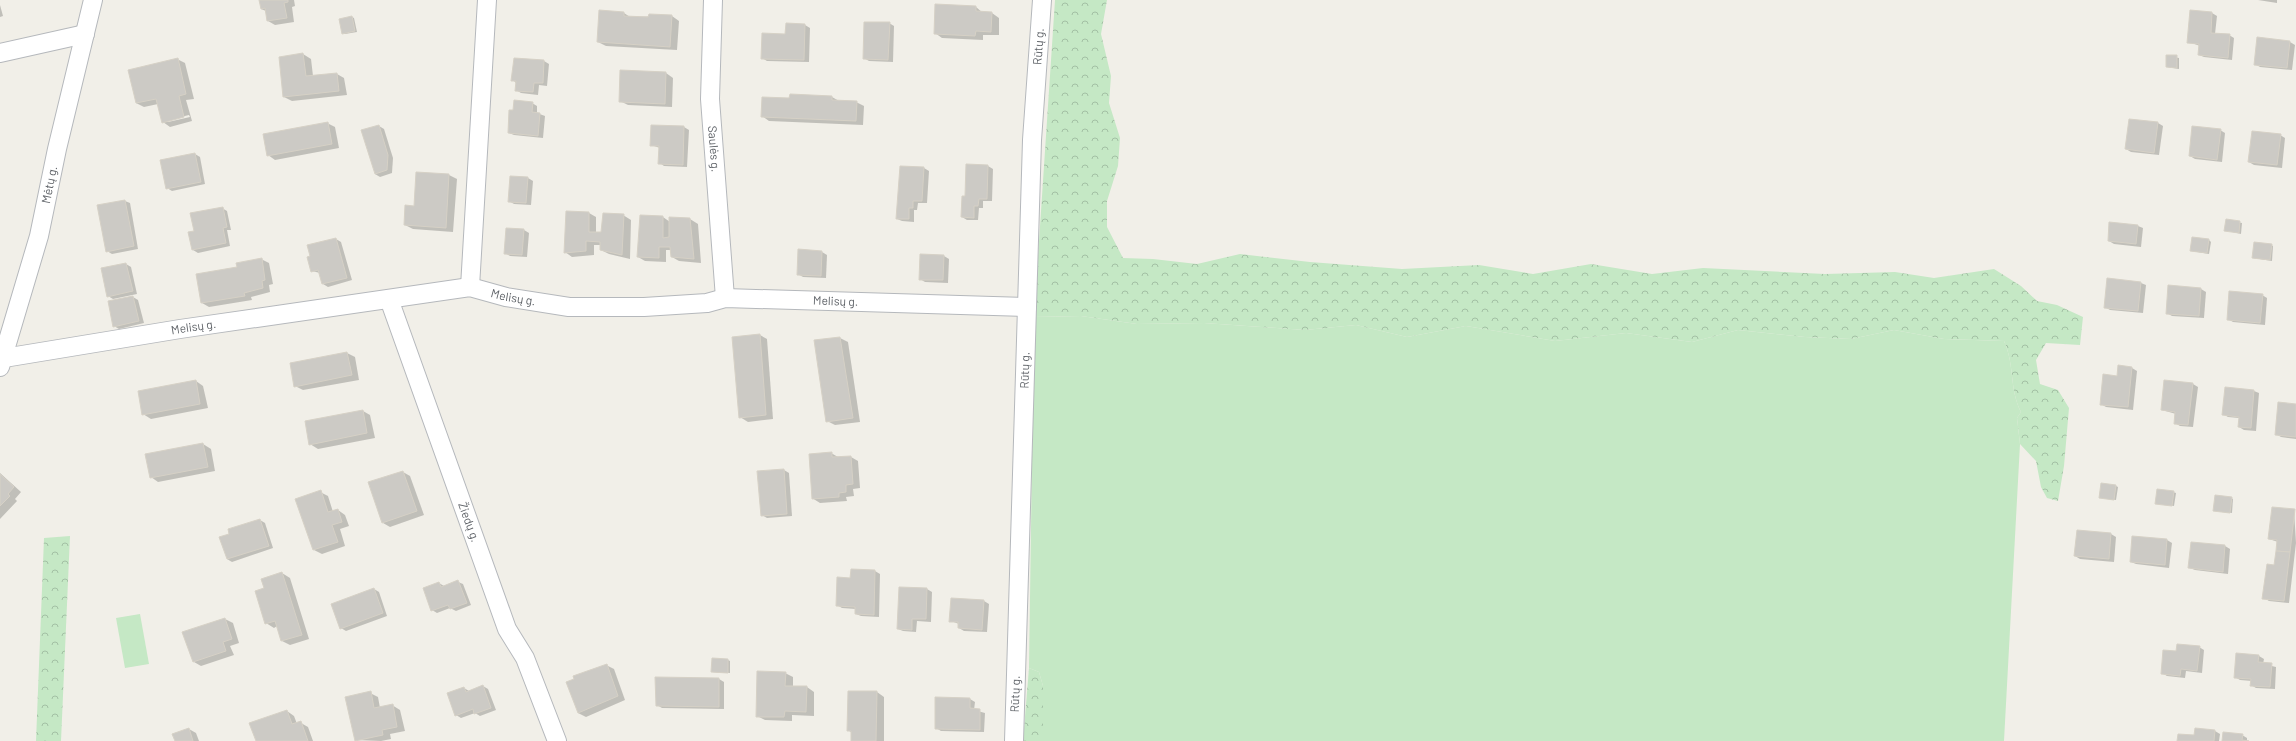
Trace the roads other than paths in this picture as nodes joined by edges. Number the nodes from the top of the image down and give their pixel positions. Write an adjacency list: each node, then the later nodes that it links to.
1 (93, 0): 5 (street, Mėtų g.)
2 (487, 0): 7 (street)
3 (713, 0): 8 (street, Saulės g.)
4 (1042, 0): 10 (street, Rūtų g.)
5 (85, 34): 6 (street); 11 (street, Mėtų g.)
6 (0, 53)
7 (470, 287): 8 (street, Melisų g.); 9 (street, Melisų g.)
8 (725, 298): 10 (street, Melisų g.)
9 (389, 299): 11 (street, Melisų g.); 12 (street, Žiedų g.)
10 (1027, 307): 13 (street, Rūtų g.)
11 (2, 363)
12 (557, 741)
13 (1014, 741)

